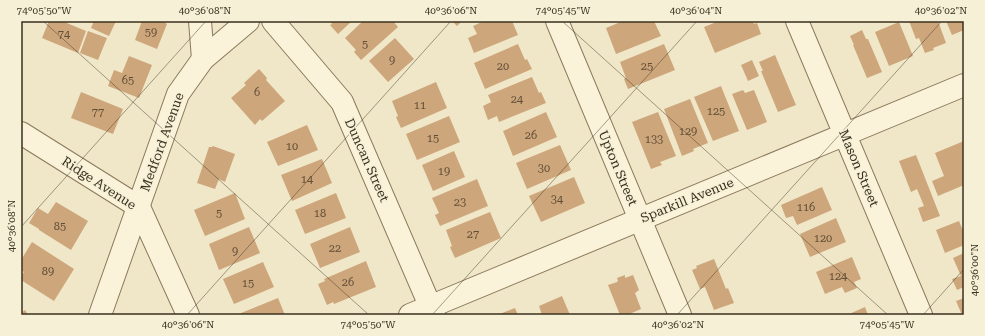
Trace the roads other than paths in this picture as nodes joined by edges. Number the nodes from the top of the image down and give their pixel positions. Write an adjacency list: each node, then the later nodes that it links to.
1 (200, 21): 6 (street)
2 (248, 21): 6 (street, Medford Avenue)
3 (273, 21): 12 (street, Duncan Street)
4 (557, 21): 11 (street, Upton Street)
5 (797, 21): 9 (street, Mason Street)
6 (203, 59): 10 (street, Medford Avenue)
7 (964, 85): 9 (street, Sparkill Avenue)
8 (21, 134): 10 (street, Ridge Avenue)
9 (844, 135): 11 (street, Sparkill Avenue); 17 (street, Mason Street)
10 (139, 206): 13 (street, Medford Avenue); 14 (street, Ridge Avenue)
11 (640, 219): 12 (street, Sparkill Avenue); 16 (street, Upton Street)
12 (432, 311): 15 (street, Sparkill Avenue)
13 (100, 315)
14 (188, 315)
15 (410, 315)
16 (680, 315)
17 (921, 315)

